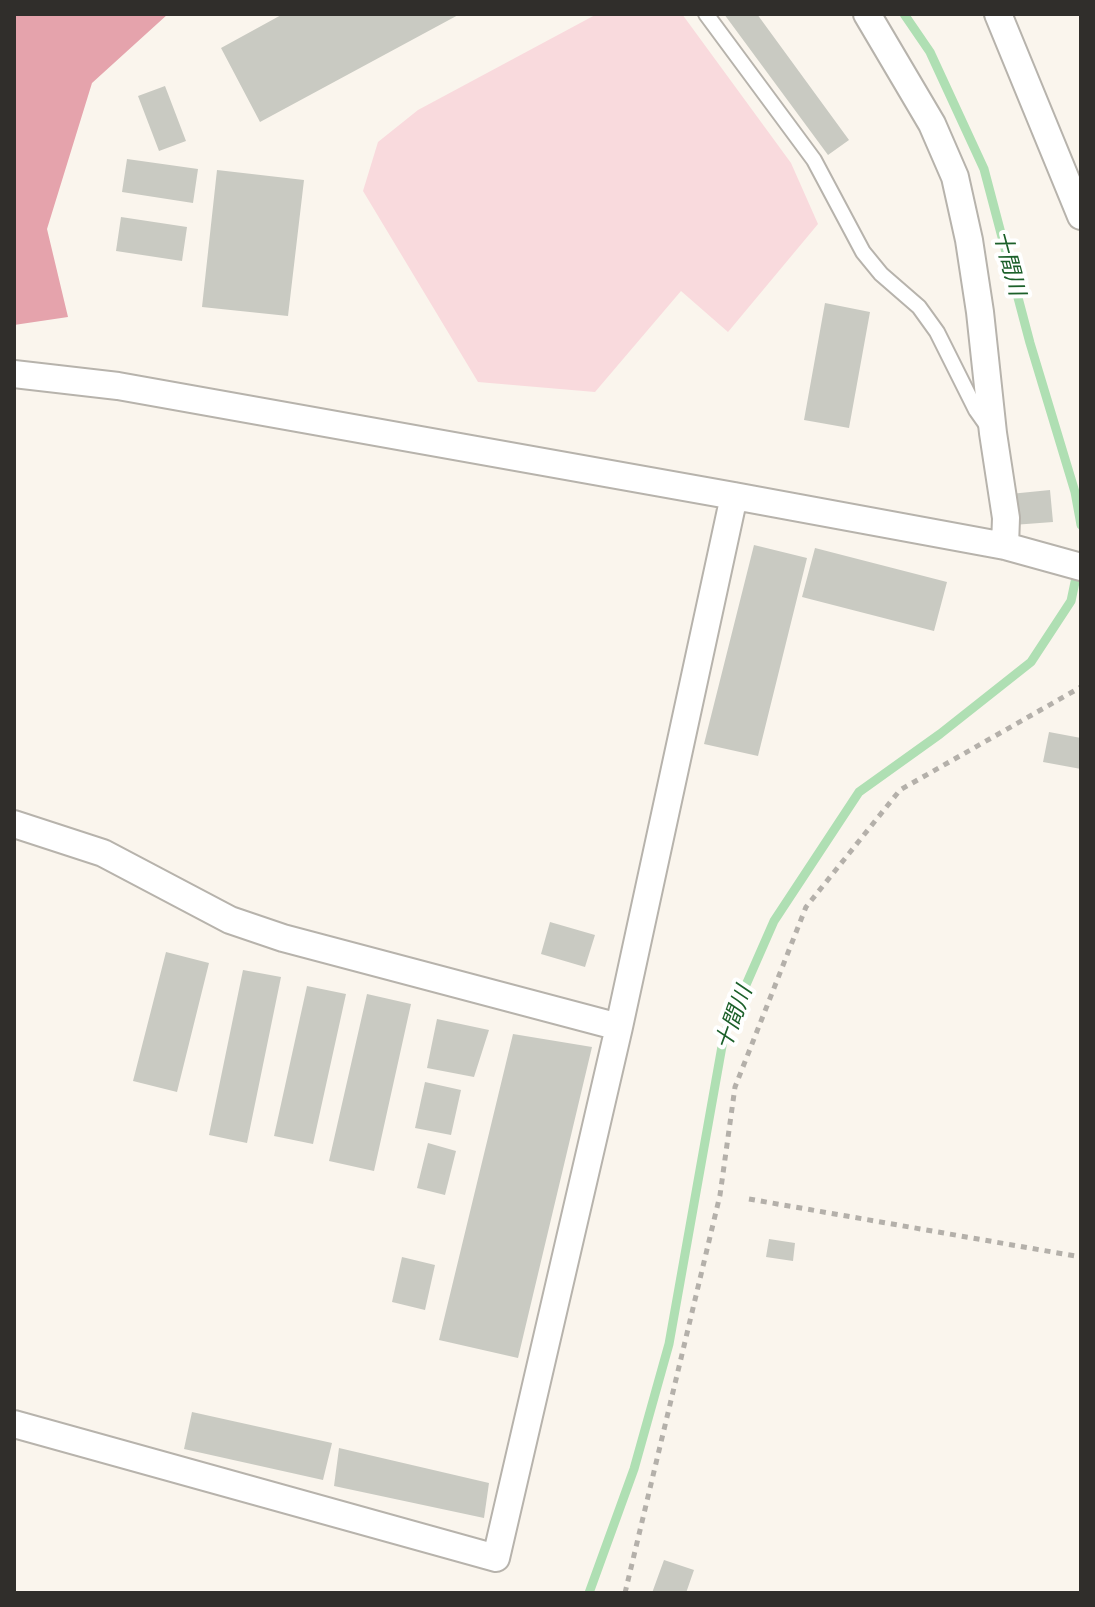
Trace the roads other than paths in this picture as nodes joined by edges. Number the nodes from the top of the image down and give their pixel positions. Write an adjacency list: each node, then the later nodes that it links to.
1 (706, 14): 6 (lane)
2 (867, 14): 6 (street)
3 (998, 14): 4 (street)
4 (1081, 216)
5 (14, 374): 7 (street)
6 (993, 433): 8 (street)
7 (734, 496): 8 (street); 11 (street)
8 (1005, 546): 9 (street)
9 (1074, 565)
10 (14, 824): 11 (street)
11 (619, 1027): 12 (street)
12 (14, 1424)

